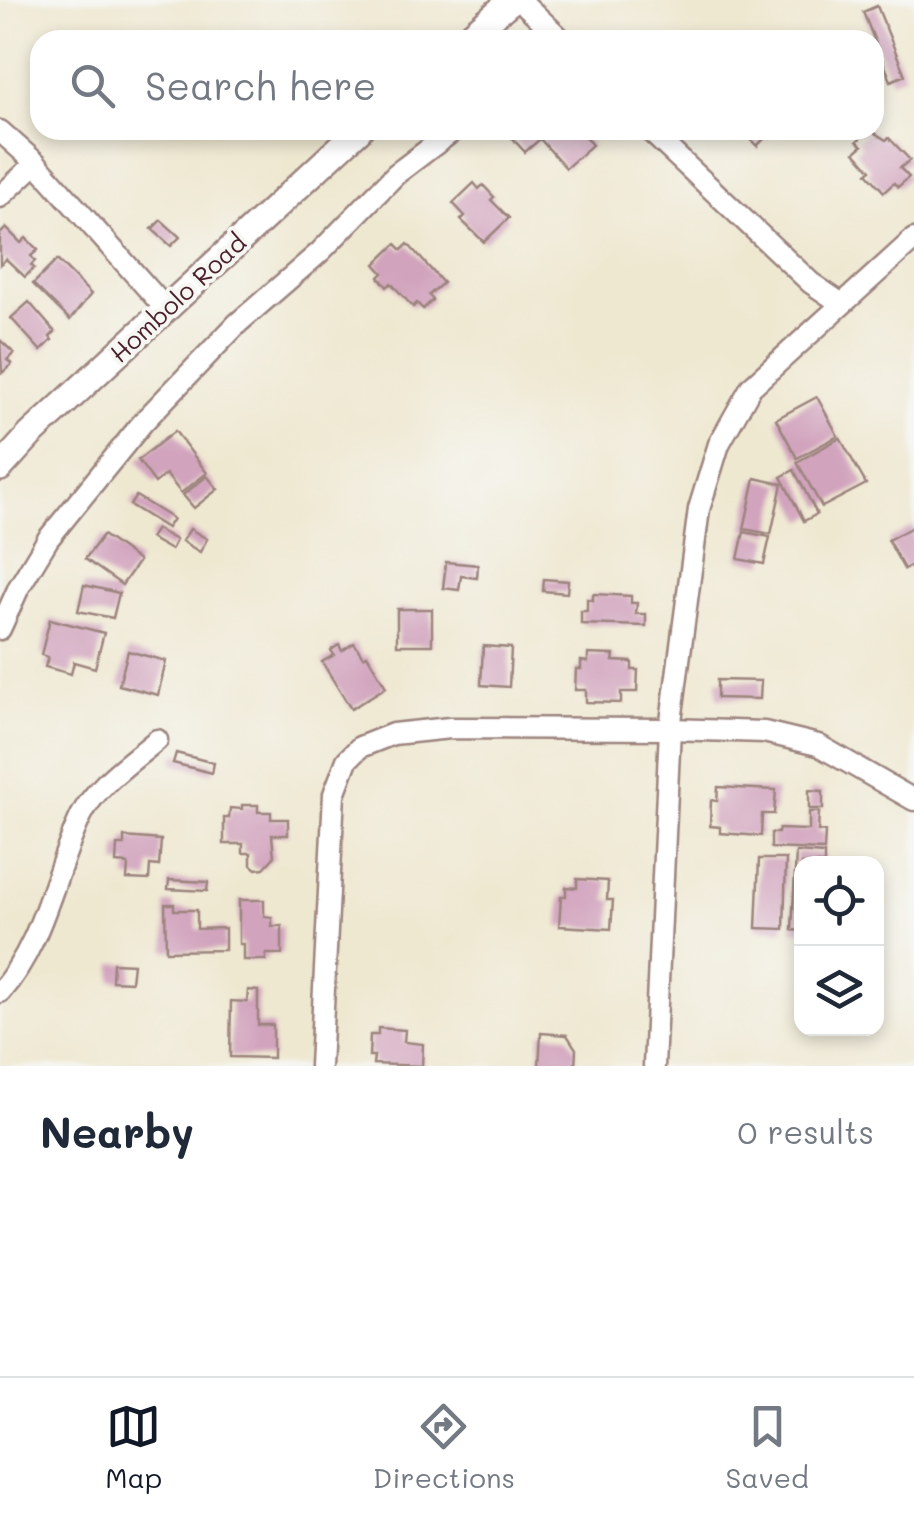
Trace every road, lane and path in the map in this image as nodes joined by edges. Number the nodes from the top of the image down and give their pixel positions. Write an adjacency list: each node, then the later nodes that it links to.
1 (516, 0): 2 (street); 3 (street)
2 (478, 30)
3 (549, 30)
4 (0, 131): 8 (street)
5 (348, 140): 12 (street, Hombolo Road)
6 (441, 140): 14 (street)
7 (661, 140): 11 (street)
8 (36, 163): 9 (street); 12 (street)
9 (0, 198)
10 (914, 239): 11 (street)
11 (842, 304): 15 (street)
12 (166, 309): 13 (street, Hombolo Road)
13 (0, 468)
14 (0, 629)
15 (670, 728): 17 (street); 19 (street); 20 (street)
16 (157, 740): 18 (street)
17 (914, 800)
18 (0, 992)
19 (320, 1066)
20 (654, 1066)

